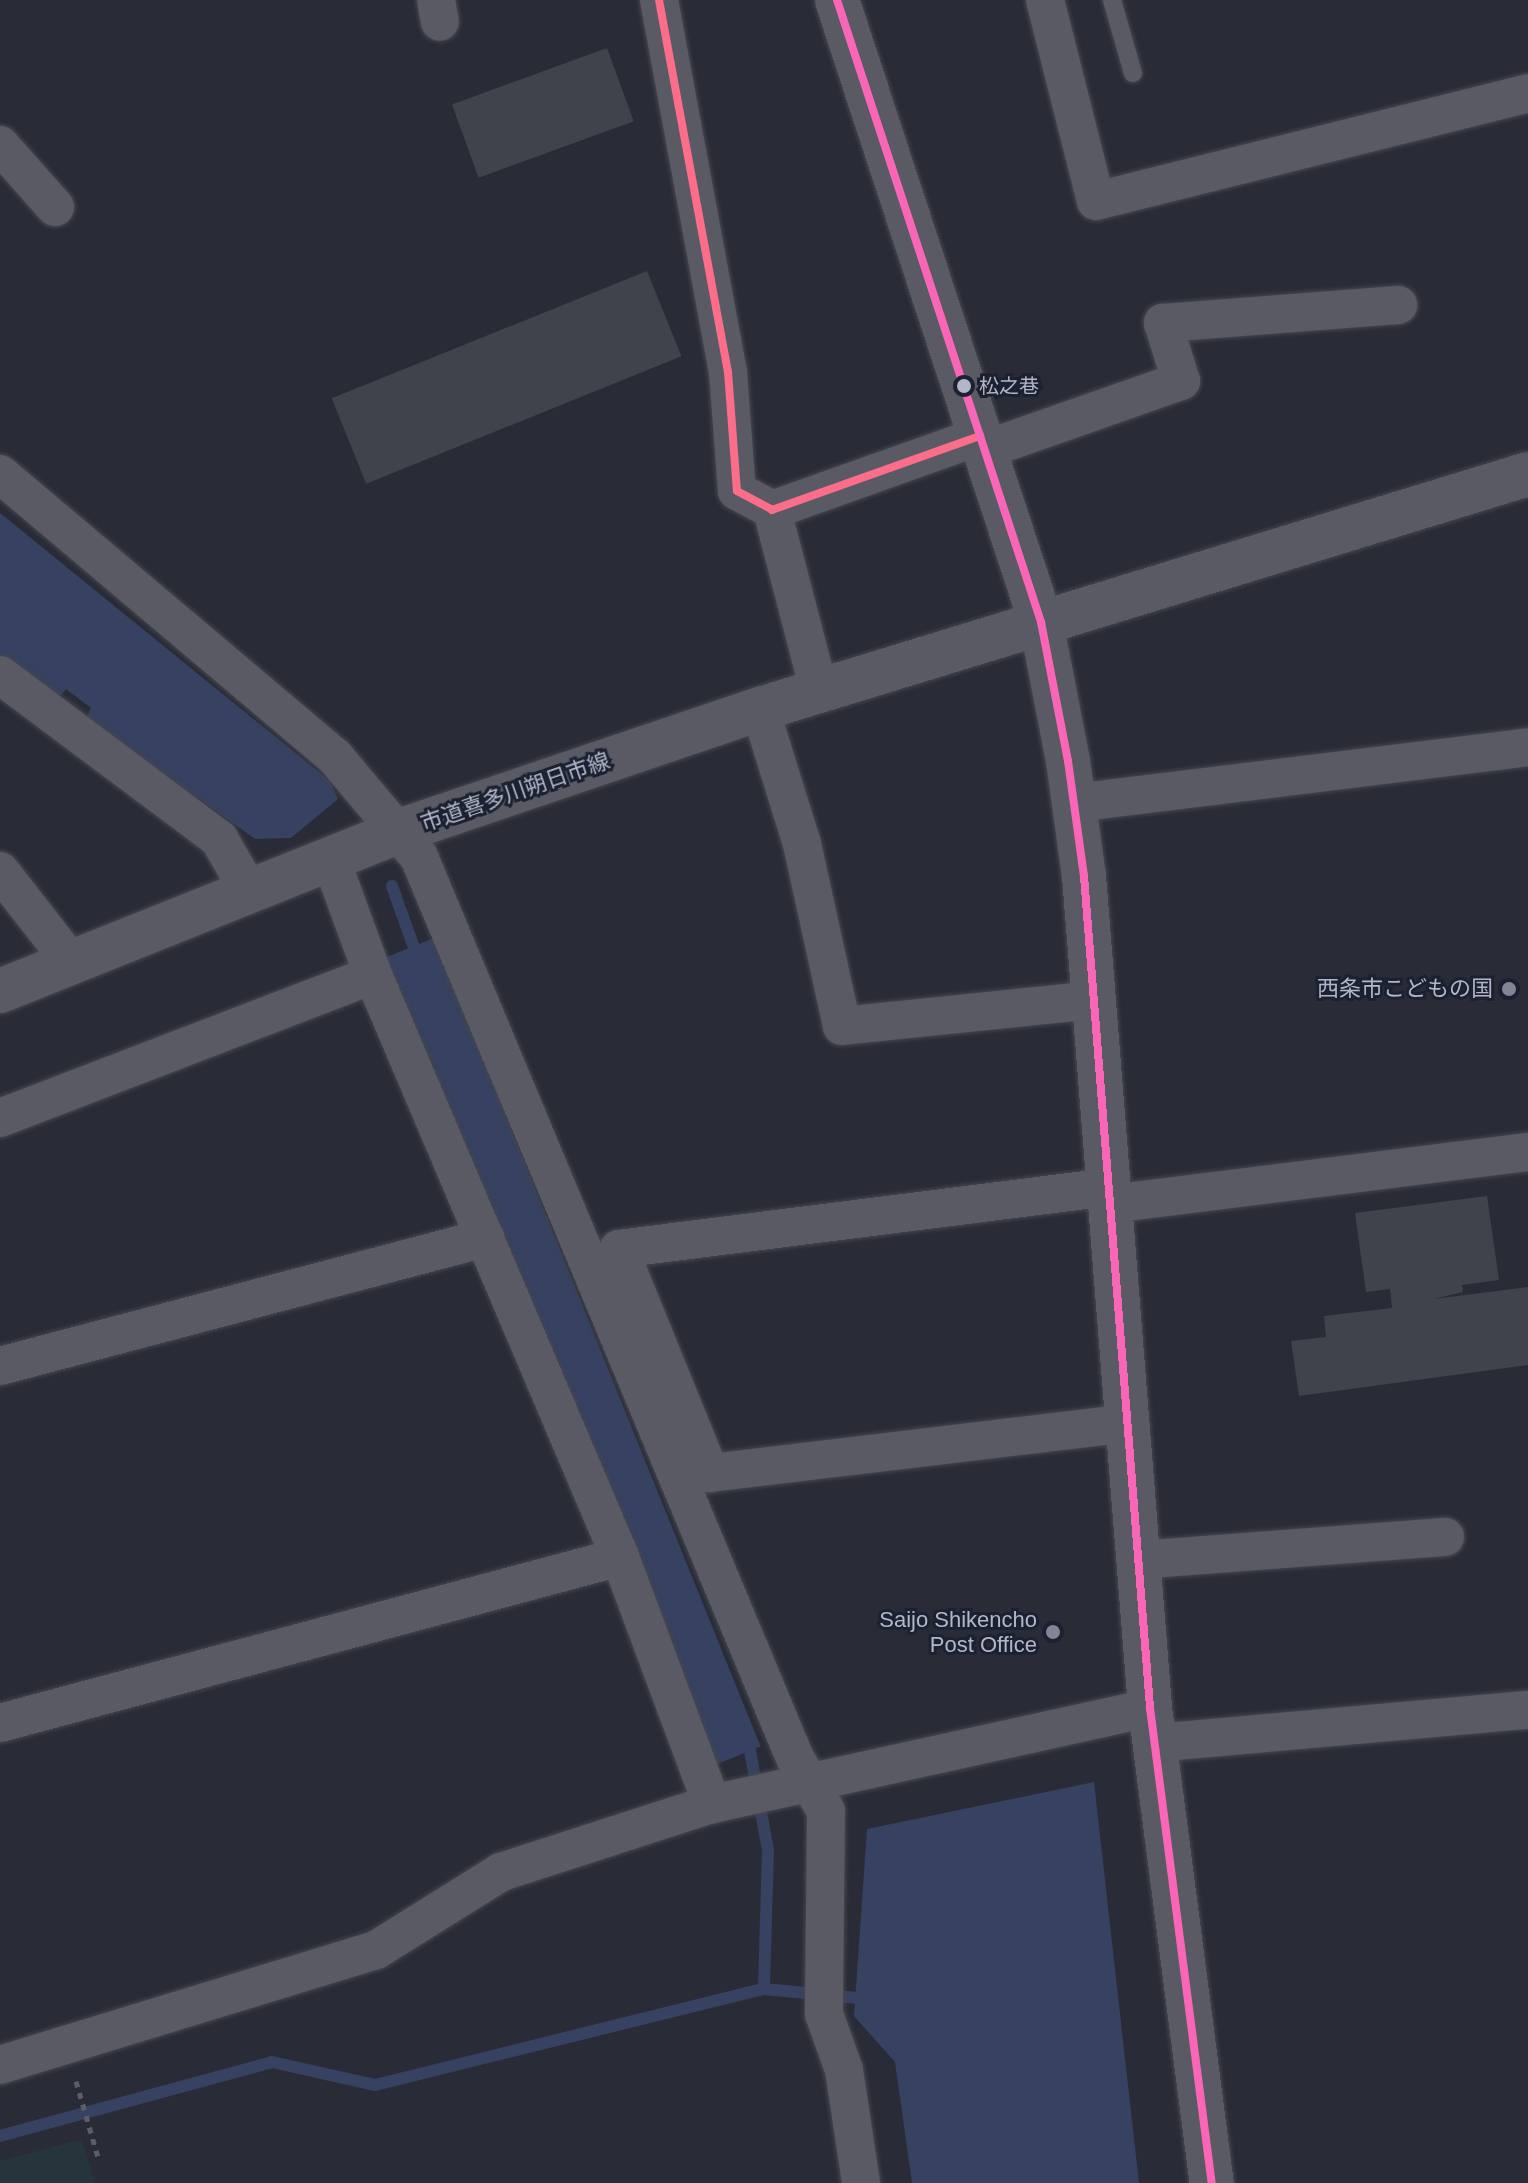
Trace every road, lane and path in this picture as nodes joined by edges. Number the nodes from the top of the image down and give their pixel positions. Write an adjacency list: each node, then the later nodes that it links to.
1 (659, 0): 13 (street)
2 (837, 0): 10 (street)
3 (1045, 0): 6 (street)
4 (1112, 0): 5 (lane)
5 (1133, 73)
6 (1528, 93)
7 (0, 145): 8 (street)
8 (55, 207)
9 (1398, 305): 10 (street)
10 (982, 443): 13 (street); 14 (street)
11 (0, 474): 20 (street)
12 (1528, 474): 14 (street, 市道喜多川朔日市線)
13 (772, 510): 16 (street)
14 (1041, 622): 16 (street, 市道喜多川朔日市線); 19 (street)
15 (0, 675): 23 (street)
16 (819, 691): 17 (street, 市道喜多川朔日市線)
17 (760, 709): 20 (street, 市道喜多川朔日市線); 27 (street)
18 (1528, 747): 19 (street)
19 (1074, 803): 27 (street)
20 (402, 830): 21 (street, 市道喜多川朔日市線); 40 (street)
21 (331, 860): 23 (street, 市道喜多川朔日市線); 25 (street)
22 (0, 871): 24 (street)
23 (248, 889): 24 (street, 市道喜多川朔日市線)
24 (71, 962): 26 (street, 市道喜多川朔日市線)
25 (373, 975): 28 (street); 31 (street)
26 (0, 991)
27 (1094, 1000): 30 (street)
28 (0, 1118)
29 (1528, 1152): 30 (street)
30 (1109, 1196): 33 (street); 33 (street)
31 (485, 1238): 32 (street); 35 (street)
32 (0, 1366)
33 (1128, 1423): 36 (street)
34 (1445, 1537): 36 (street)
35 (620, 1557): 38 (street); 41 (street)
36 (1138, 1560): 39 (street)
37 (1528, 1710): 39 (street)
38 (0, 1723)
39 (1153, 1725): 40 (street); 46 (street)
40 (801, 1786): 41 (street); 45 (street)
41 (728, 1801): 42 (street)
42 (0, 2065)
43 (79, 2092): 44 (path)
44 (98, 2157)
45 (861, 2183)
46 (1212, 2183)

